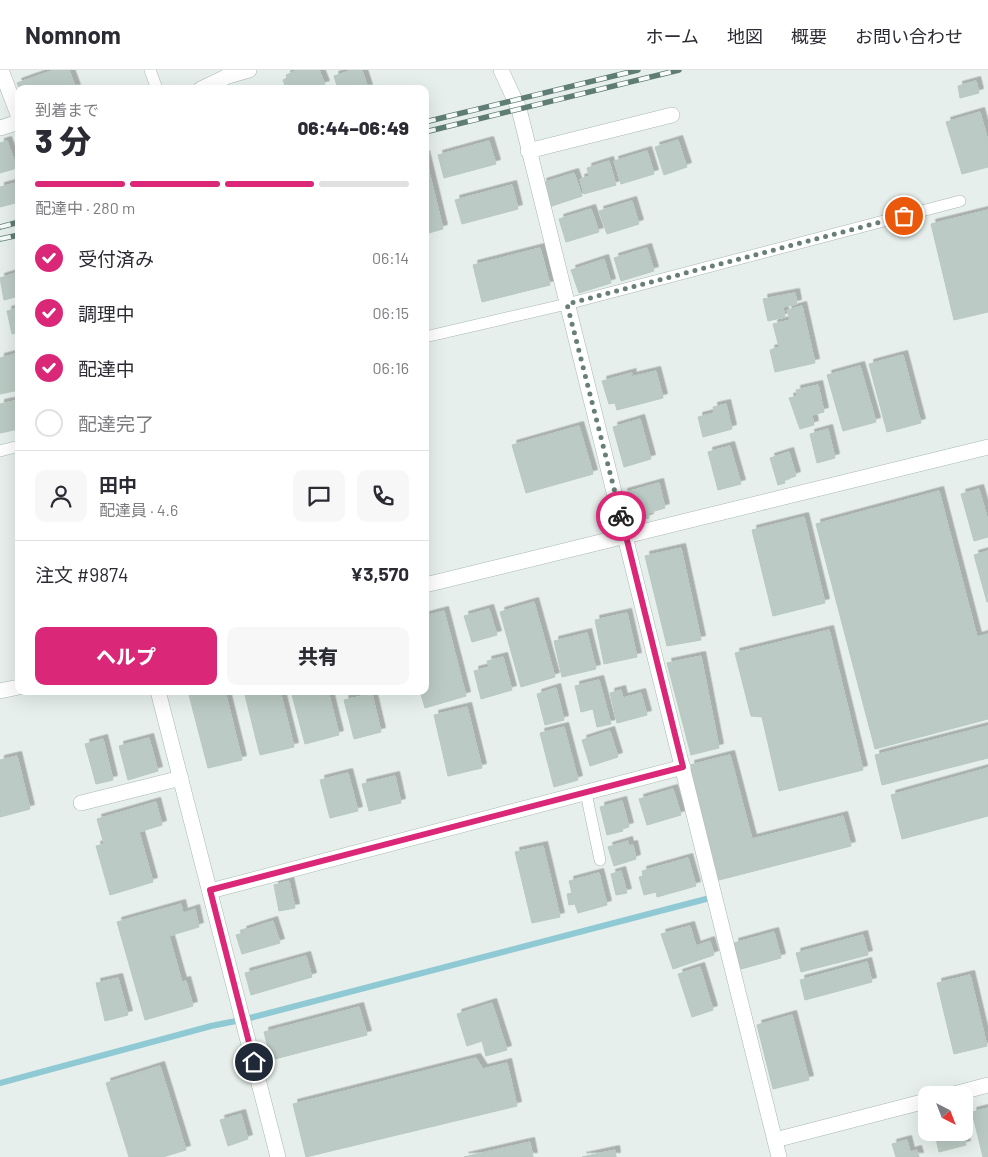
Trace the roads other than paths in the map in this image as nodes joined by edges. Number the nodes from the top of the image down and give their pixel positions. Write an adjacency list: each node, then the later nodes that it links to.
1 (1, 70): 7 (street)
2 (150, 70): 5 (lane)
3 (249, 70): 6 (street)
4 (501, 70): 11 (street)
5 (155, 85)
6 (210, 85)
7 (15, 107)
8 (672, 115): 11 (street)
9 (15, 123): 10 (street)
10 (0, 128)
11 (528, 151): 13 (street)
12 (960, 201): 13 (lane)
13 (567, 304): 14 (lane); 18 (street)
14 (429, 336)
15 (15, 447): 17 (lane)
16 (988, 447): 18 (street)
17 (0, 450)
18 (626, 536): 19 (street); 23 (street)
19 (429, 584)
20 (15, 688): 21 (street)
21 (0, 691)
22 (159, 695): 24 (street)
23 (683, 767): 25 (street); 32 (street)
24 (181, 778): 26 (street); 28 (street)
25 (586, 793): 27 (lane); 28 (street)
26 (81, 803)
27 (600, 860)
28 (210, 890): 33 (street)
29 (988, 1085): 30 (street)
30 (973, 1089)
31 (918, 1103): 32 (street)
32 (775, 1140): 34 (street)
33 (278, 1157)
34 (779, 1157)

